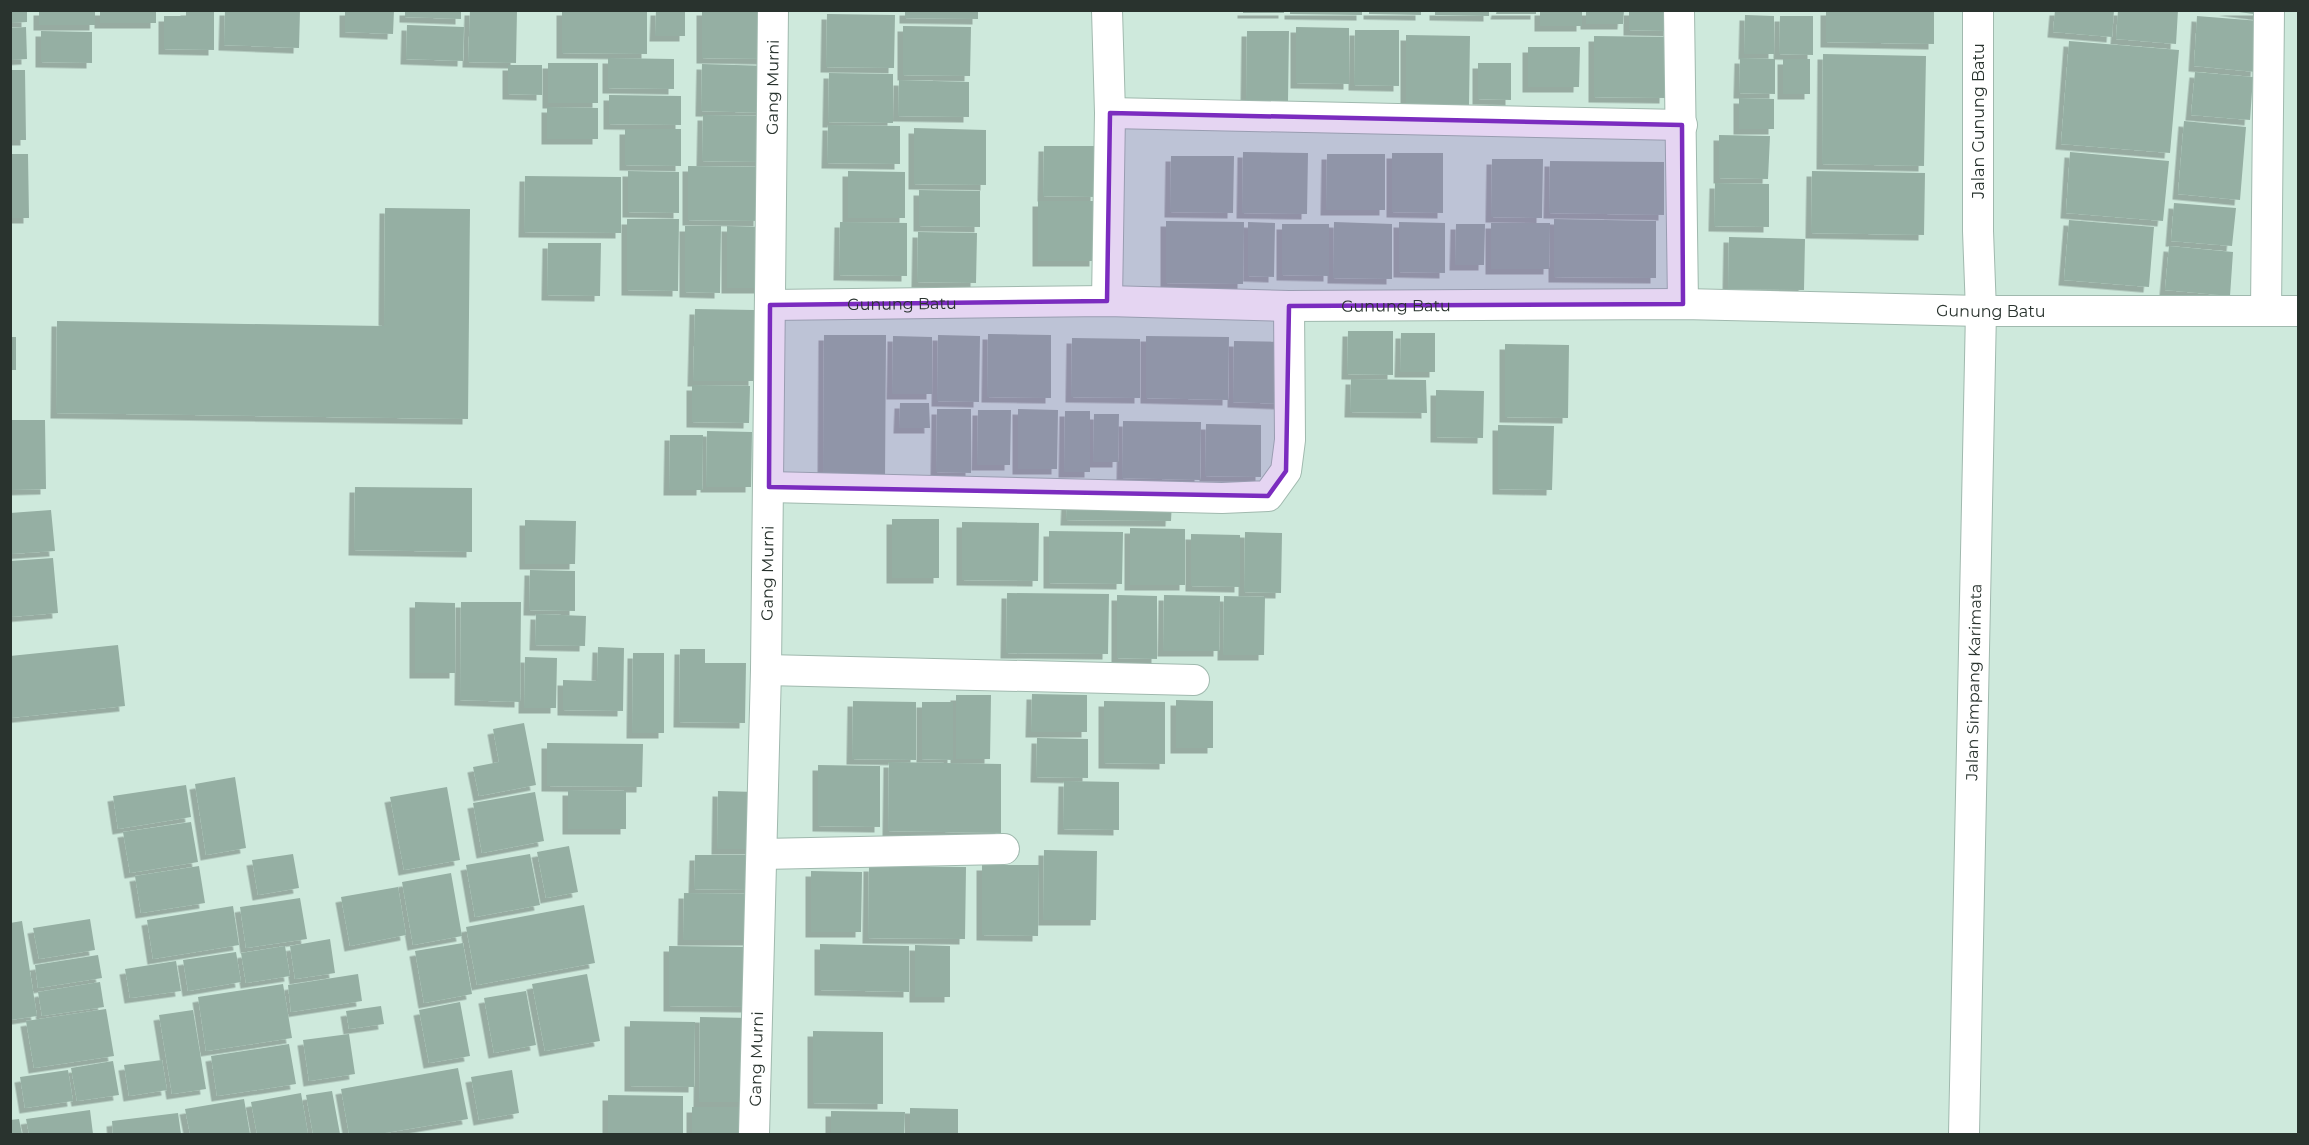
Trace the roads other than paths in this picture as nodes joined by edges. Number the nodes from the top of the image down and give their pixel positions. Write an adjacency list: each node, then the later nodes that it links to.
1 (773, 10): 11 (street, Gang Murni)
2 (1107, 10): 6 (street)
3 (1679, 10): 7 (street)
4 (1978, 10): 8 (street, Jalan Gunung Batu)
5 (2269, 10): 15 (street)
6 (1110, 113): 7 (street); 9 (street)
7 (1682, 125): 10 (street)
8 (1978, 231): 14 (street, Jalan Simpang Karimata)
9 (1107, 302): 11 (street, Gunung Batu); 12 (street, Gunung Batu)
10 (1683, 304): 12 (street, Gunung Batu); 14 (street, Gunung Batu)
11 (770, 305): 16 (street, Gang Murni)
12 (1289, 306): 16 (street)
13 (2298, 310): 15 (street, Gunung Batu)
14 (1981, 311): 15 (street, Gunung Batu); 22 (street, Jalan Simpang Karimata)
15 (2266, 311)
16 (769, 487): 17 (street, Gang Murni)
17 (766, 670): 18 (street); 20 (street, Gang Murni)
18 (1194, 680)
19 (1004, 849): 20 (street)
20 (762, 854): 21 (street, Gang Murni)
21 (754, 1134)
22 (1964, 1134)

